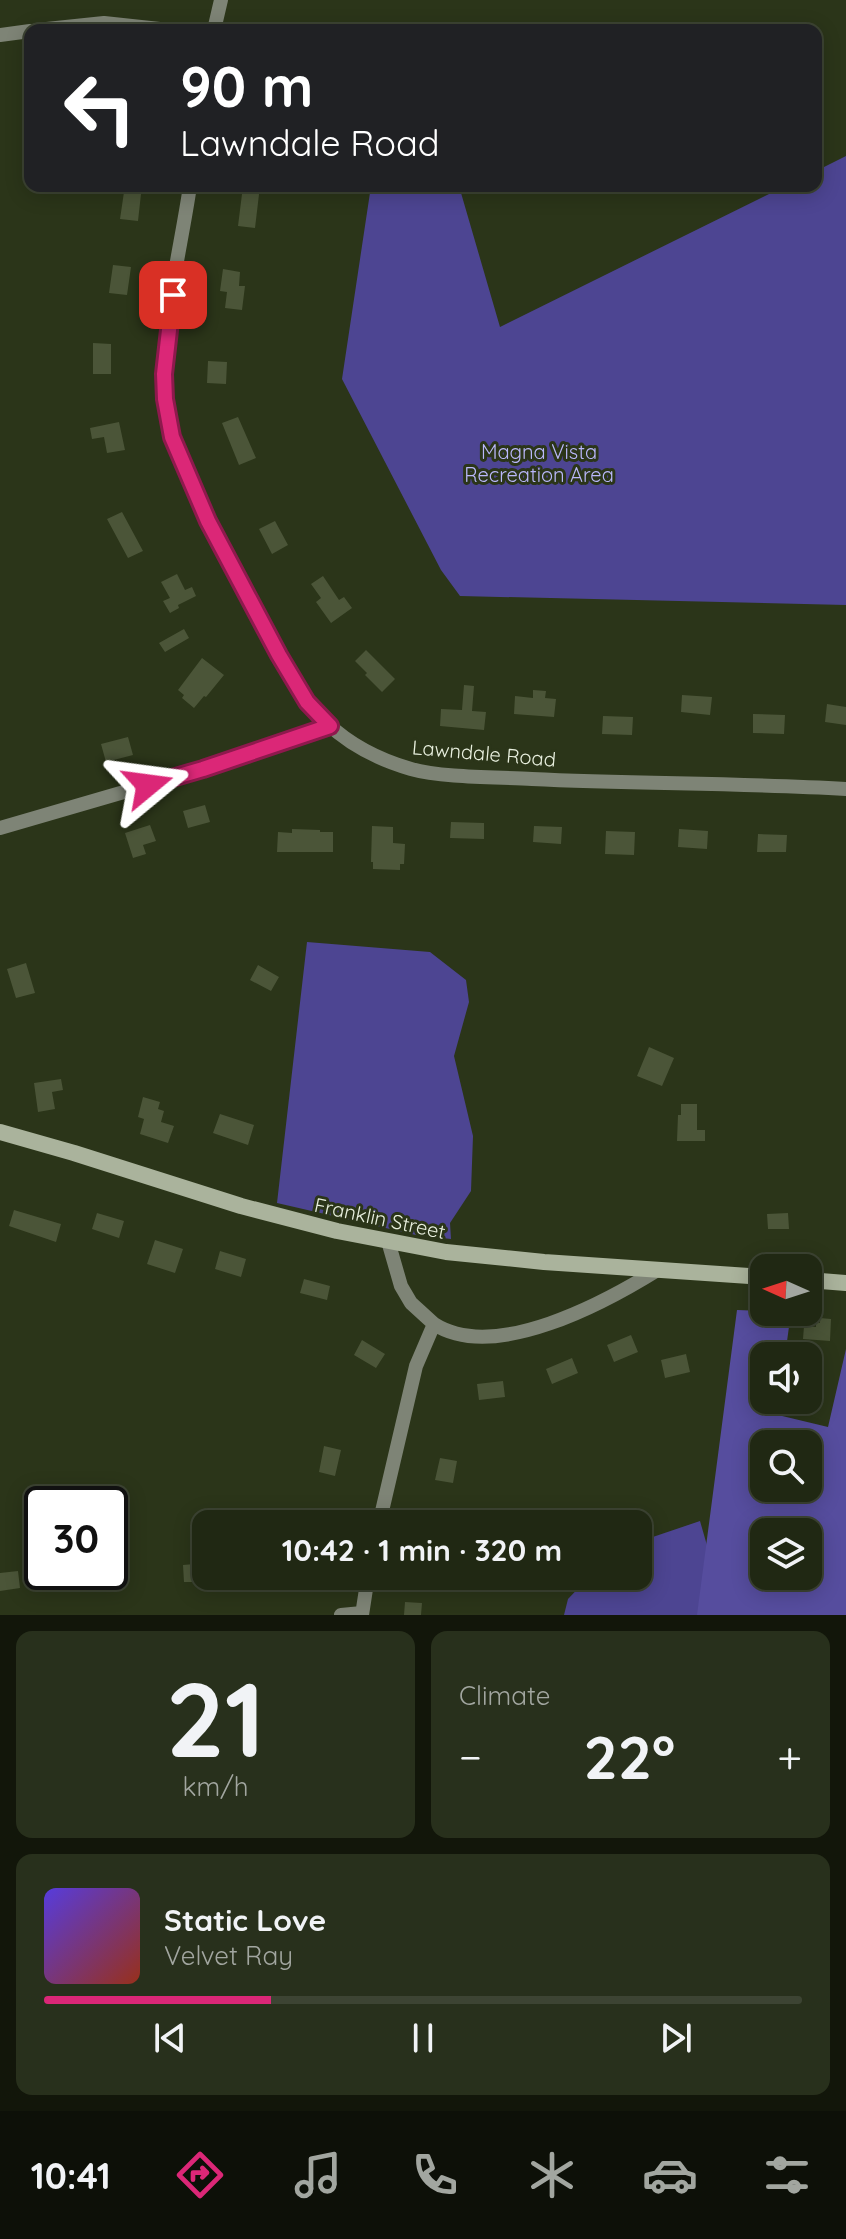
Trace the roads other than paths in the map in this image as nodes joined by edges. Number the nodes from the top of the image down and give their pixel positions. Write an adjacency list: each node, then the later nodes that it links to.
1 (221, 0): 2 (street)
2 (215, 24)
3 (24, 32): 4 (street)
4 (0, 35)
5 (189, 192): 6 (street, Lawndale Road)
6 (330, 726): 7 (street, Lawndale Road); 8 (street)
7 (846, 789)
8 (0, 828)
9 (0, 1132): 10 (street, Franklin Street)
10 (388, 1241): 11 (street, Franklin Street); 15 (street)
11 (659, 1269): 12 (street, Franklin Street); 15 (street)
12 (750, 1276)
13 (822, 1281): 14 (street)
14 (846, 1283)
15 (434, 1324): 16 (street)
16 (382, 1510)
17 (366, 1590): 18 (street)
18 (362, 1614): 19 (street)
19 (341, 1615)

